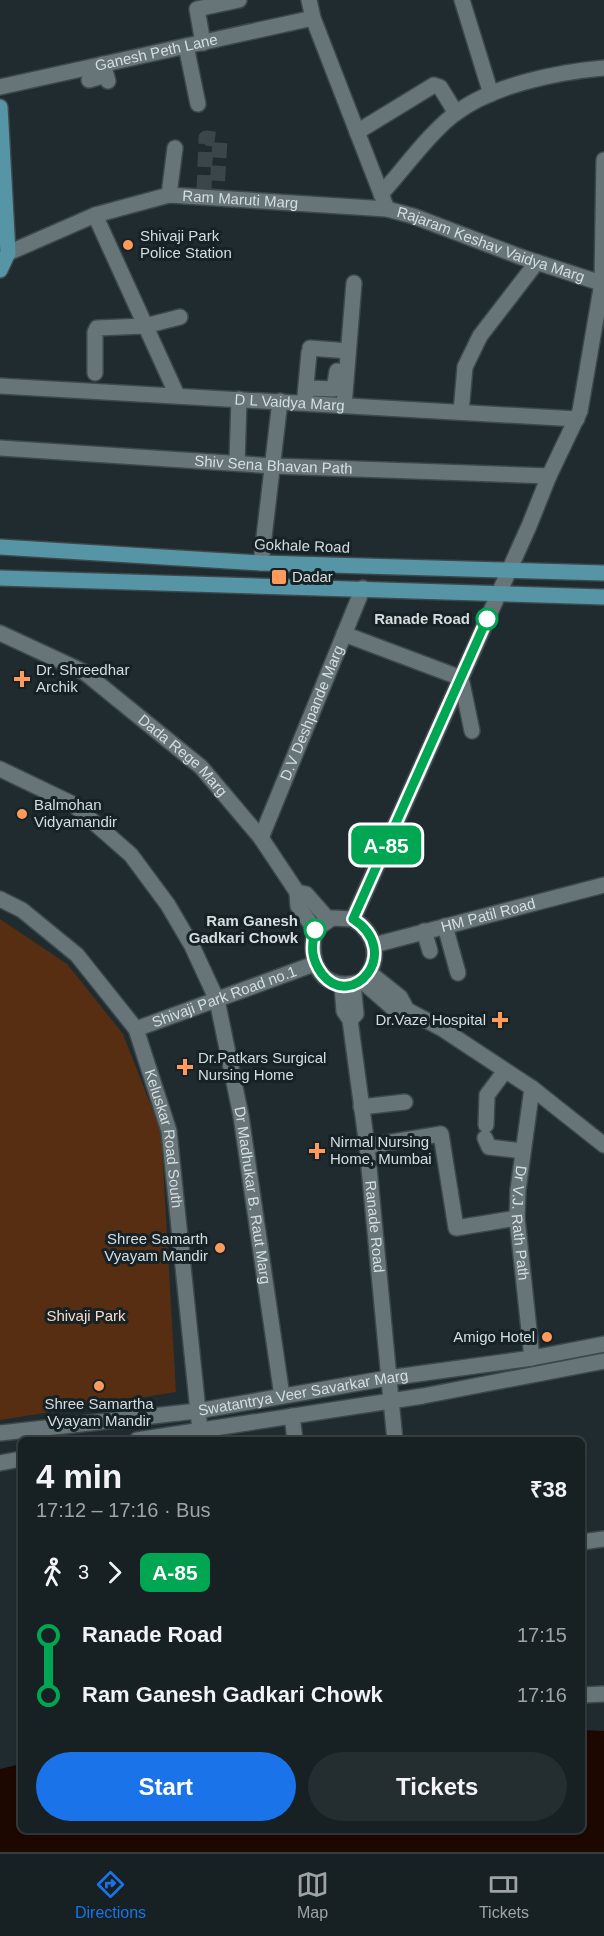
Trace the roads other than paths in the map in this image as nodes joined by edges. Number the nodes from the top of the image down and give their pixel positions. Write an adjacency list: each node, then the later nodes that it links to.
1 (239, 0): 5 (street)
2 (309, 0): 4 (street, Rajaram Keshav Vaidya Marg)
3 (462, 0): 9 (street)
4 (313, 18): 5 (street, Ganesh Peth Lane); 13 (street, Rajaram Keshav Vaidya Marg)
5 (203, 43): 6 (street, Ganesh Peth Lane)
6 (186, 46): 8 (street, Ganesh Peth Lane); 10 (street)
7 (604, 68): 9 (street)
8 (0, 87)
9 (491, 94): 12 (street)
10 (198, 104)
11 (0, 107): 22 (main road)
12 (456, 112): 13 (street); 19 (street)
13 (357, 132): 19 (street, Rajaram Keshav Vaidya Marg)
14 (175, 148): 18 (street)
15 (604, 160): 16 (street)
16 (604, 167): 25 (street)
17 (154, 187): 18 (street)
18 (170, 191): 20 (street, Ram Maruti Marg); 21 (street, Ram Maruti Marg)
19 (381, 194): 20 (street, Rajaram Keshav Vaidya Marg)
20 (387, 209): 23 (street, Rajaram Keshav Vaidya Marg)
21 (94, 215): 22 (street, Ram Maruti Marg); 28 (street)
22 (8, 253): 24 (main road)
23 (537, 262): 25 (street, Rajaram Keshav Vaidya Marg); 38 (street)
24 (0, 270)
25 (603, 283): 39 (street)
26 (354, 284): 29 (street)
27 (180, 317): 28 (street)
28 (145, 326): 31 (street); 33 (street)
29 (348, 351): 34 (street); 37 (street)
30 (337, 365): 34 (street)
31 (95, 373)
32 (0, 386): 33 (street, D L Vaidya Marg)
33 (177, 395): 35 (street, D L Vaidya Marg)
34 (309, 395): 36 (street, D L Vaidya Marg); 37 (street, D L Vaidya Marg)
35 (240, 399): 36 (street, D L Vaidya Marg); 41 (street)
36 (280, 401): 42 (street)
37 (344, 405): 38 (street, D L Vaidya Marg)
38 (461, 412): 39 (street, D L Vaidya Marg)
39 (577, 419): 43 (street)
40 (0, 448): 41 (street, Shiv Sena Bhavan Path)
41 (237, 463): 42 (street, Shiv Sena Bhavan Path)
42 (274, 466): 43 (street, Shiv Sena Bhavan Path); 45 (street)
43 (549, 476): 46 (street)
44 (0, 547): 45 (main road, Gokhale Road)
45 (261, 563): 46 (main road, Gokhale Road)
46 (509, 570): 47 (main road, Gokhale Road); 50 (street)
47 (604, 573)
48 (0, 578): 49 (main road)
49 (363, 588): 50 (main road); 53 (street, D.V Deshpande Marg)
50 (499, 594): 51 (main road); 54 (street)
51 (604, 597)
52 (0, 633): 57 (street, Dada Rege Marg)
53 (344, 634): 54 (street); 57 (street, D.V Deshpande Marg)
54 (461, 678): 55 (street); 61 (street)
55 (472, 731)
56 (0, 769): 71 (street, Dr Madhukar B. Raut Marg)
57 (261, 838): 59 (street, Dada Rege Marg)
58 (604, 885): 63 (street, HM Patil Road)
59 (297, 892): 62 (street, Dada Rege Marg); 64 (street)
60 (0, 899): 72 (street, Keluskar Road South)
61 (353, 919): 62 (street); 67 (street)
62 (328, 920): 64 (street)
63 (443, 926): 65 (street, HM Patil Road); 66 (street)
64 (315, 930): 68 (street)
65 (424, 931): 66 (street); 67 (street, HM Patil Road)
66 (452, 942): 69 (street)
67 (374, 945): 70 (street)
68 (314, 964): 70 (street); 71 (street, Shivaji Park Road no.1)
69 (456, 973)
70 (357, 981): 73 (street); 76 (street, Ranade Road)
71 (217, 1000): 72 (street, Shivaji Park Road no.1); 85 (street, Dr Madhukar B. Raut Marg)
72 (136, 1029): 87 (street, Keluskar Road South)
73 (505, 1071): 74 (street); 79 (street)
74 (532, 1088): 77 (street); 79 (street, Dr V.J. Rath Path)
75 (405, 1102): 76 (street)
76 (371, 1109): 78 (street, Ranade Road)
77 (604, 1145)
78 (367, 1146): 80 (street); 84 (street, Ranade Road)
79 (523, 1151): 80 (street, Dr V.J. Rath Path)
80 (517, 1218): 82 (street, Dr V.J. Rath Path)
81 (604, 1344): 82 (street, Swatantrya Veer Savarkar Marg)
82 (532, 1358): 84 (street, Swatantrya Veer Savarkar Marg)
83 (604, 1361): 86 (street, Swatantrya Veer Savarkar Marg)
84 (388, 1378): 85 (street, Swatantrya Veer Savarkar Marg); 86 (street, Ranade Road)
85 (282, 1396): 87 (street, Swatantrya Veer Savarkar Marg)
86 (391, 1400): 88 (street, Swatantrya Veer Savarkar Marg); 93 (street, Ranade Road)
87 (197, 1411): 89 (street, Swatantrya Veer Savarkar Marg); 90 (street, Keluskar Road South)
88 (292, 1416): 90 (street, Swatantrya Veer Savarkar Marg); 92 (street)
89 (0, 1433)
90 (200, 1435): 91 (street, Swatantrya Veer Savarkar Marg)
91 (175, 1437)
92 (295, 1437)
93 (395, 1437)
94 (18, 1460): 95 (street)
95 (0, 1463)
96 (604, 1539): 97 (street)
97 (585, 1542)
98 (604, 1694): 99 (street)
99 (585, 1695)

